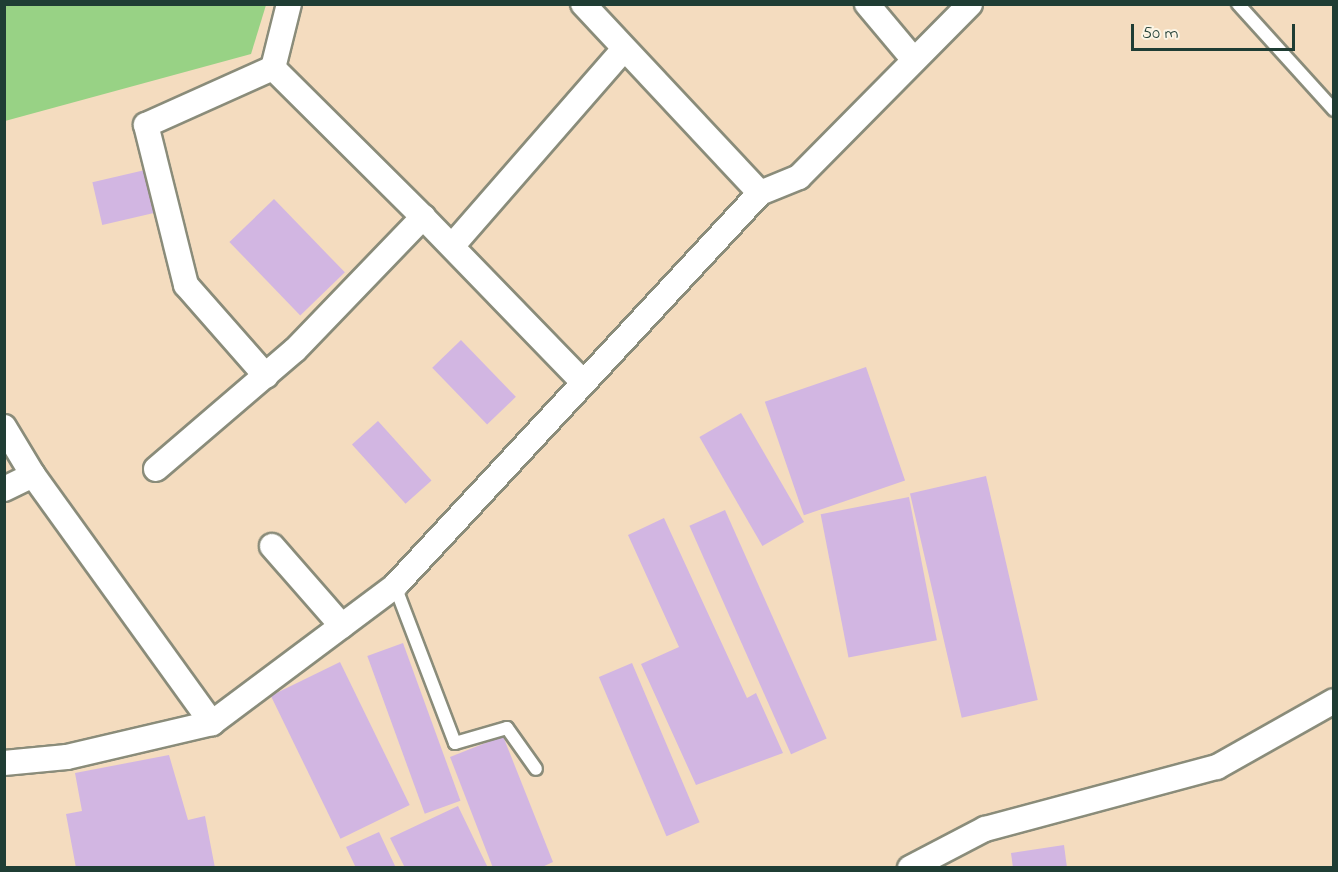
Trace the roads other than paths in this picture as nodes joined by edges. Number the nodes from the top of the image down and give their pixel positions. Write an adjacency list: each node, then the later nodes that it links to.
1 (289, 4): 8 (street)
2 (583, 4): 6 (street)
3 (867, 4): 7 (street)
4 (970, 4): 7 (street)
5 (1238, 4): 9 (lane)
6 (624, 49): 10 (street); 12 (street)
7 (914, 60): 10 (street)
8 (273, 68): 11 (street); 13 (street)
9 (1334, 110)
10 (760, 193): 14 (street)
11 (423, 217): 12 (street); 13 (street)
12 (453, 245): 14 (street)
13 (266, 376): 16 (street)
14 (583, 382): 20 (street)
15 (4, 427): 17 (street)
16 (156, 469)
17 (33, 475): 18 (street); 23 (street)
18 (4, 489)
19 (272, 546): 21 (street)
20 (395, 586): 21 (street); 25 (lane)
21 (342, 626): 23 (street)
22 (1334, 701): 26 (street)
23 (212, 723): 24 (street)
24 (4, 763)
25 (536, 769)
26 (910, 867)

